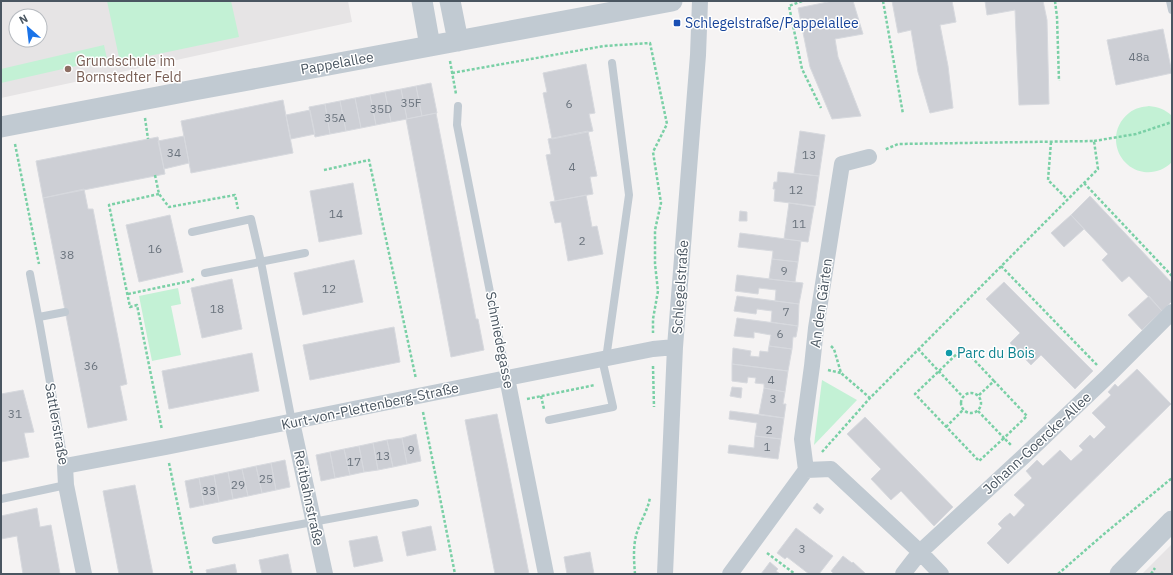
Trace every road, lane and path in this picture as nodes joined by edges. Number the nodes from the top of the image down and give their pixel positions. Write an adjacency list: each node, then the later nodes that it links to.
1 (422, 1): 10 (street)
2 (450, 1): 10 (street)
3 (672, 1): 10 (street, Pappelallee)
4 (700, 1): 39 (street, Schlegelstraße)
5 (802, 1): 14 (path)
6 (884, 1): 15 (path)
7 (1055, 1): 12 (path)
8 (1170, 1): 9 (lane)
9 (1172, 10)
10 (445, 43): 13 (path); 17 (street, Pappelallee)
11 (612, 63): 41 (lane)
12 (1059, 81)
13 (458, 106): 44 (lane, Schmiedegasse)
14 (821, 108)
15 (903, 114)
16 (1172, 122): 18 (path)
17 (6, 126): 32 (path)
18 (1094, 141): 19 (path); 23 (path)
19 (1051, 142): 20 (path); 25 (path)
20 (869, 157): 38 (street, An den Gärten)
21 (324, 170): 47 (path)
22 (155, 175): 24 (path)
23 (1084, 183): 25 (path); 33 (path)
24 (158, 194): 26 (path); 34 (path)
25 (1068, 199): 30 (path)
26 (241, 221): 27 (lane); 29 (lane)
27 (192, 232)
28 (305, 253): 29 (lane)
29 (260, 262): 31 (lane); 55 (lane)
30 (1001, 266): 40 (path); 43 (path)
31 (205, 273): 34 (path)
32 (30, 274): 37 (lane, Sattlerstraße)
33 (1172, 276)
34 (128, 294): 58 (path)
35 (65, 312): 37 (lane)
36 (1172, 312): 43 (street, Johann-Goercke-Allee)
37 (38, 317): 60 (lane, Sattlerstraße)
38 (816, 328): 50 (path); 61 (street, An den Gärten)
39 (675, 347): 41 (street, Kurt-von-Plettenberg-Straße); 76 (street, Schlegelstraße)
40 (918, 350): 42 (path); 50 (path)
41 (604, 359): 44 (street, Kurt-von-Plettenberg-Straße); 46 (lane)
42 (939, 371): 45 (path); 49 (path); 56 (path)
43 (1108, 376): 59 (street, Johann-Goercke-Allee)
44 (507, 378): 47 (street, Kurt-von-Plettenberg-Straße); 51 (street, Schmiedegasse)
45 (994, 381): 48 (path); 57 (path)
46 (607, 382): 51 (path); 54 (lane)
47 (420, 396): 55 (street, Kurt-von-Plettenberg-Straße); 74 (path)
48 (978, 396): 49 (path); 53 (path)
49 (963, 397): 52 (path)
50 (870, 398): 61 (path)
51 (512, 402): 75 (street, Schmiedegasse)
52 (963, 410): 53 (path); 56 (path)
53 (978, 411): 57 (path)
54 (549, 420)
55 (292, 422): 58 (street, Kurt-von-Plettenberg-Straße); 67 (street, Reitbahnstraße)
56 (946, 426): 57 (path)
57 (1004, 438): 59 (path)
58 (166, 447): 60 (street, Kurt-von-Plettenberg-Straße); 72 (path)
59 (1023, 458): 69 (street, Johann-Goercke-Allee)
60 (65, 466): 63 (street, Sattlerstraße)
61 (806, 470): 69 (street); 77 (street)
62 (1172, 478): 81 (path)
63 (66, 485): 64 (lane); 71 (street, Sattlerstraße)
64 (1, 499)
65 (415, 503): 67 (lane)
66 (1172, 521): 82 (street)
67 (314, 522): 68 (lane); 73 (street, Reitbahnstraße)
68 (216, 540)
69 (920, 552): 79 (street, Johann-Goercke-Allee); 80 (street)
70 (762, 558): 78 (path)
71 (84, 574)
72 (192, 574)
73 (325, 574)
74 (455, 574)
75 (546, 574)
76 (665, 574)
77 (730, 574)
78 (795, 574)
79 (903, 574)
80 (941, 574)
81 (1058, 574)
82 (1120, 574)

